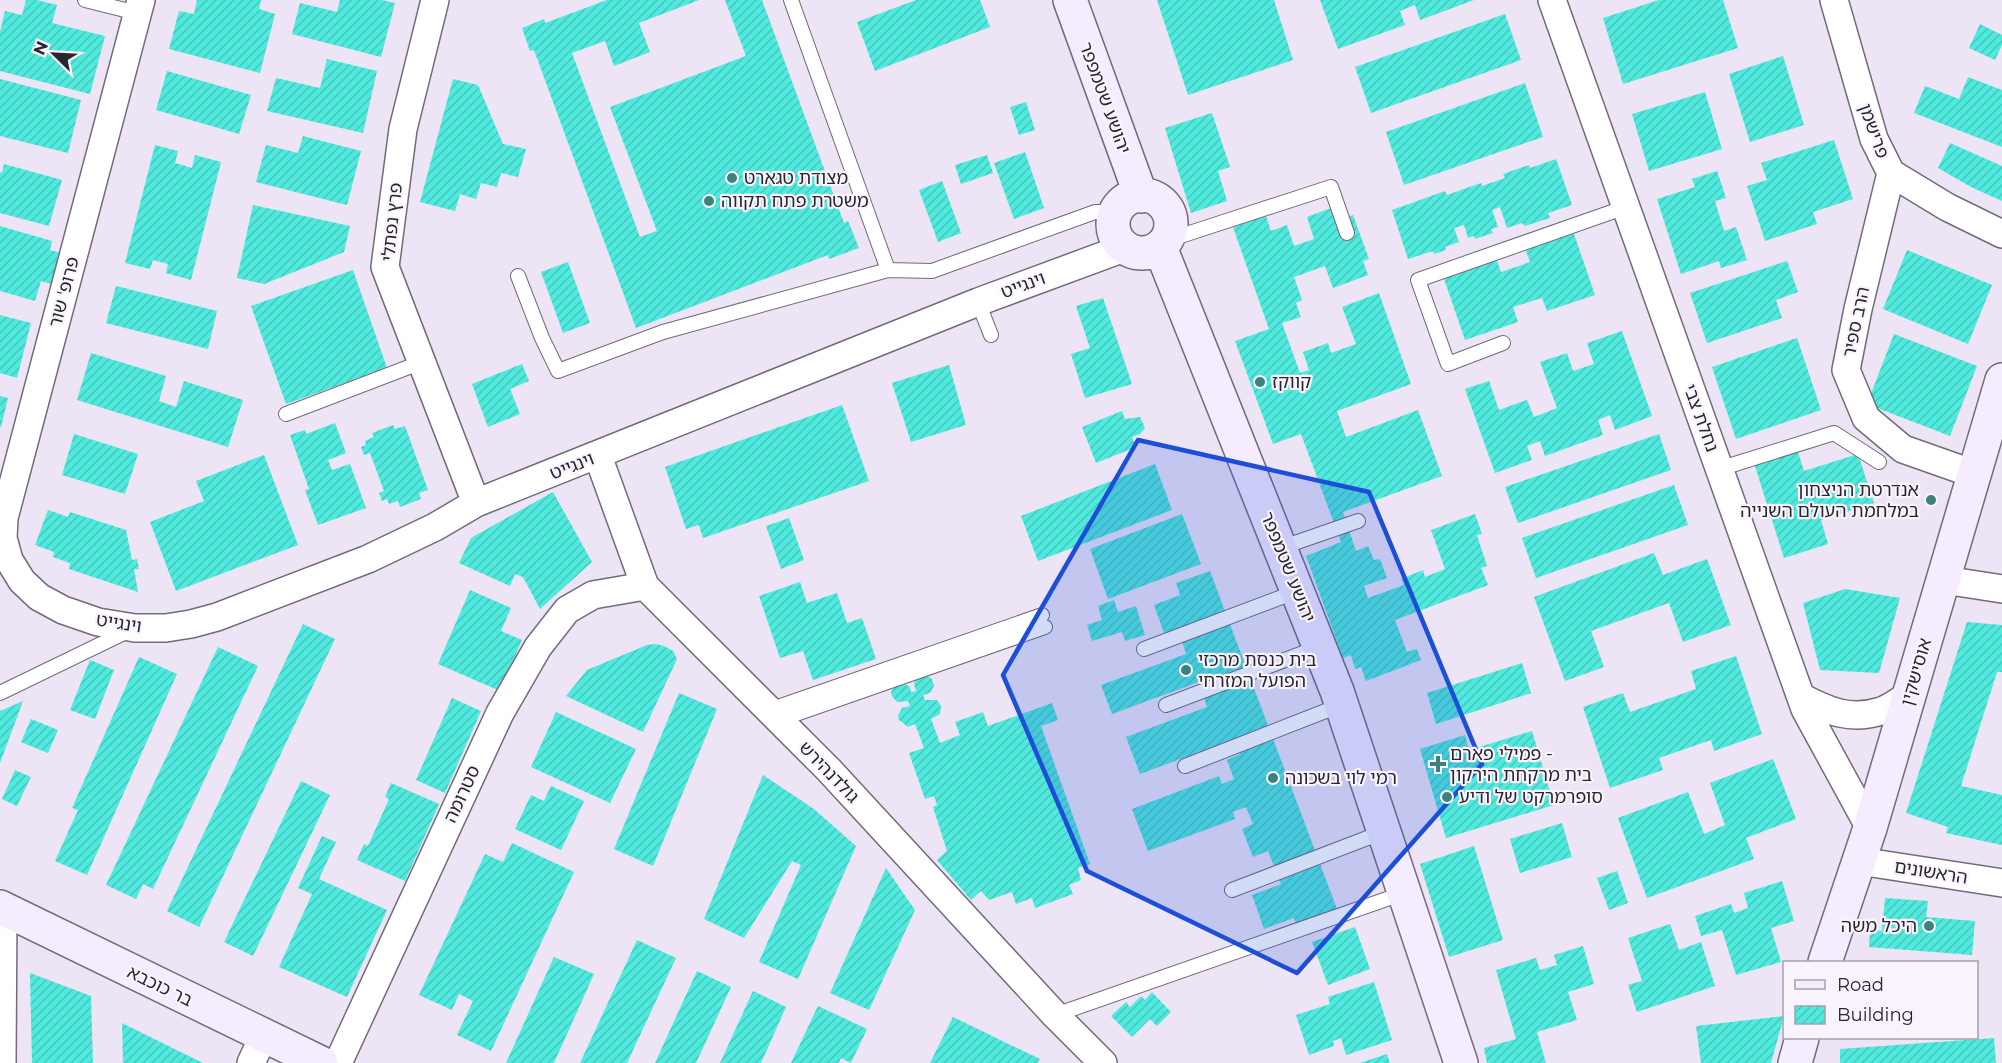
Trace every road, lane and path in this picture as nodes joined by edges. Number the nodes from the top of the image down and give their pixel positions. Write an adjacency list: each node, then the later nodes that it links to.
1 (86, 0): 7 (lane)
2 (435, 0): 20 (street, פרץ נפתלי)
3 (791, 0): 15 (lane)
4 (1070, 0): 9 (street, יהושע שטמפפר)
5 (1552, 0): 10 (street, נחלת צבי)
6 (1834, 0): 8 (street, פרישמן)
7 (139, 6): 31 (street, פרופ' שור)
8 (1891, 173): 12 (street, פרישמן); 26 (street, הרב ספיר)
9 (1128, 204): 13 (street); 14 (street); 15 (lane)
10 (1626, 207): 19 (lane); 25 (street, נחלת צבי)
11 (1347, 233): 13 (lane)
12 (2002, 234)
13 (1162, 244): 14 (street); 29 (street, יהושע שטמפפר)
14 (1124, 248): 17 (street, וינגייט)
15 (888, 270): 16 (lane)
16 (518, 276)
17 (978, 302): 18 (lane); 23 (street, וינגייט)
18 (991, 335)
19 (1503, 343)
20 (422, 362): 22 (lane); 27 (street, פרץ נפתלי)
21 (2002, 380): 26 (street, אוסישקין)
22 (286, 414)
23 (598, 456): 27 (street, וינגייט); 32 (street, גולדנהירש)
24 (1879, 462): 25 (lane)
25 (1719, 469): 41 (street, נחלת צבי)
26 (1974, 474): 30 (street, אוסישקין)
27 (476, 504): 36 (street, וינגייט)
28 (1358, 521): 29 (lane)
29 (1280, 548): 34 (street, יהושע שטמפפר)
30 (1939, 578): 33 (street); 40 (street, אוסישקין)
31 (22, 581): 36 (street, וינגייט)
32 (645, 586): 44 (street, גולדנהירש); 59 (street, סטרומה)
33 (2002, 589)
34 (1298, 591): 37 (street, יהושע שטמפפר); 38 (lane)
35 (1043, 621): 44 (lane)
36 (135, 628): 39 (lane)
37 (1319, 647): 42 (lane); 43 (street, יהושע שטמפפר)
38 (1144, 649)
39 (0, 693)
40 (1910, 694): 41 (street); 46 (street, אוסישקין)
41 (1800, 697): 46 (street, נחלת צבי)
42 (1166, 705)
43 (1341, 705): 45 (lane); 47 (street, יהושע שטמפפר)
44 (774, 715): 54 (street, גולדנהירש)
45 (1185, 766)
46 (1870, 828): 48 (street, אוסישקין)
47 (1383, 832): 50 (lane); 51 (street, יהושע שטמפפר)
48 (1859, 861): 49 (street, הראשונים); 53 (street, אוסישקין)
49 (2002, 883)
50 (1232, 890)
51 (1404, 893): 54 (lane); 61 (street, יהושע שטמפפר)
52 (1, 908): 56 (street, בר כוכבא); 57 (street)
53 (1826, 961)
54 (1055, 1015): 60 (street, גולדנהירש)
55 (1802, 1039): 62 (street)
56 (260, 1051): 58 (street, בר כוכבא)
57 (2, 1063)
58 (321, 1063)
59 (338, 1063)
60 (1102, 1063)
61 (1461, 1063)
62 (1795, 1063)

